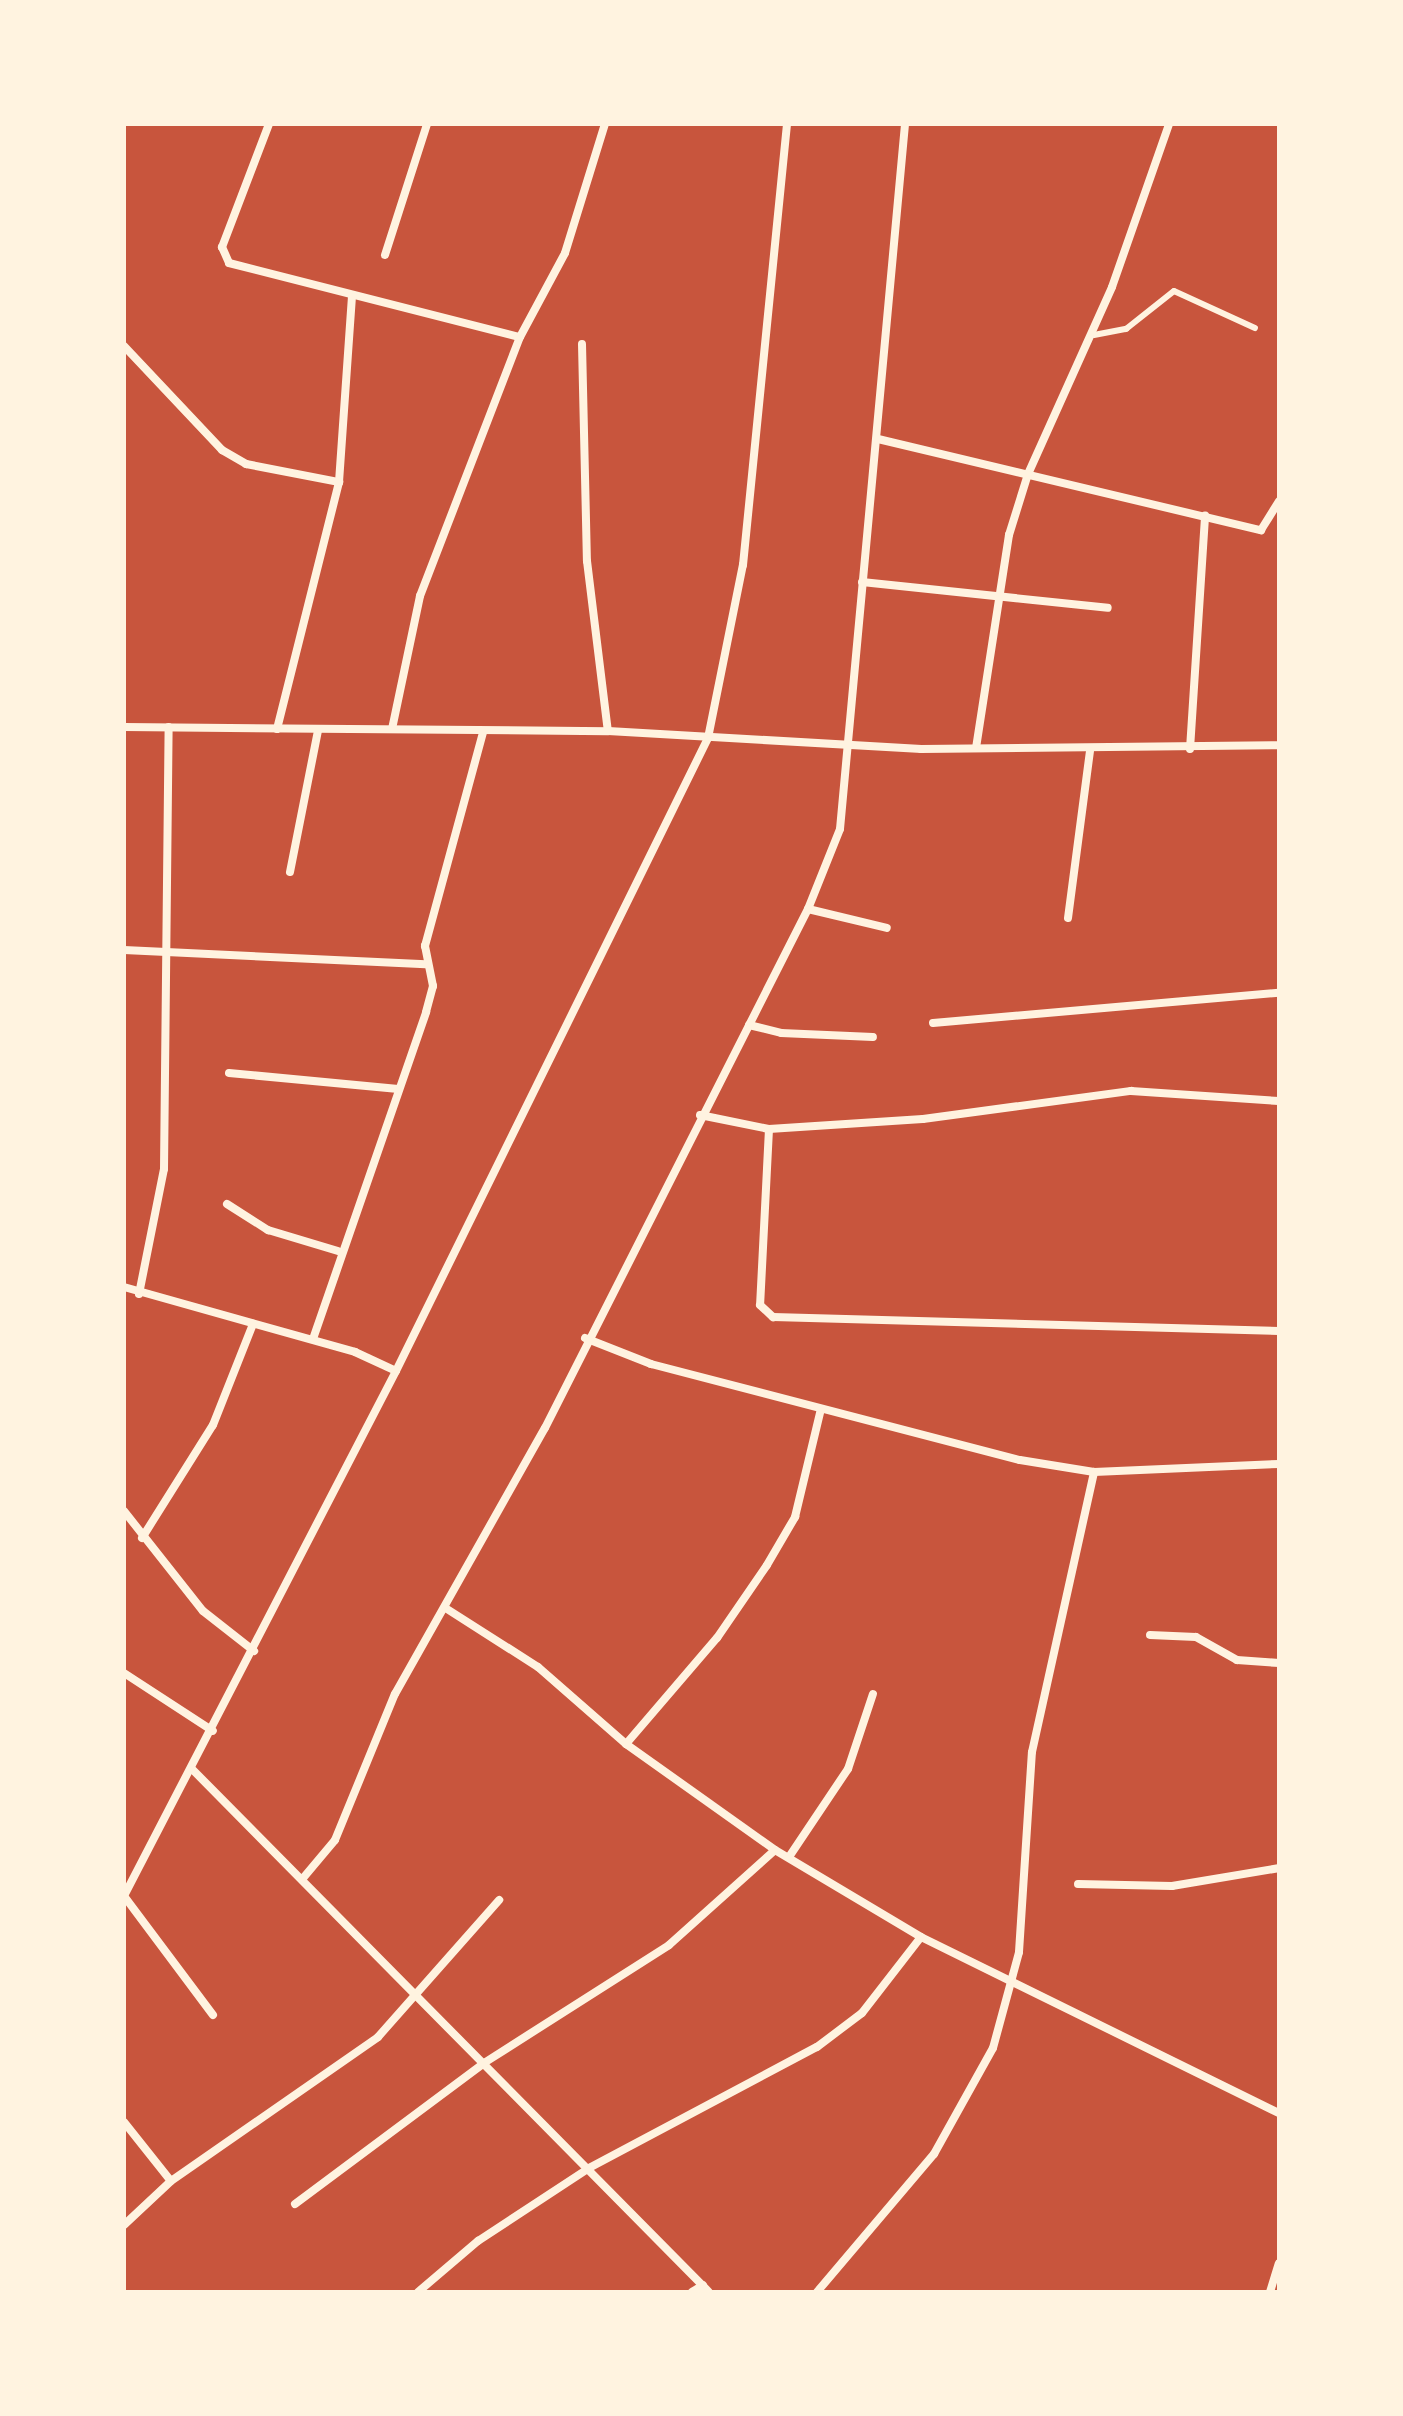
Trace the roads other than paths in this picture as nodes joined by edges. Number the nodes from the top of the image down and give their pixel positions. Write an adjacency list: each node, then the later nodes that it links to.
1 (269, 124): 8 (street)
2 (427, 124): 7 (street)
3 (605, 124): 11 (street)
4 (787, 124): 29 (street)
5 (905, 124): 14 (street)
6 (1169, 124): 10 (street)
7 (385, 255)
8 (352, 297): 11 (street); 16 (street)
9 (1255, 328): 10 (lane)
10 (1094, 335): 15 (street)
11 (520, 337): 25 (street)
12 (582, 344): 27 (street)
13 (124, 346): 16 (street)
14 (878, 439): 15 (street); 19 (street)
15 (1028, 474): 18 (street); 20 (street)
16 (339, 482): 24 (street)
17 (1279, 501): 18 (street)
18 (1205, 515): 33 (street)
19 (862, 582): 20 (street); 31 (street)
20 (994, 597): 21 (street); 32 (street)
21 (1108, 608)
22 (124, 727): 23 (street)
23 (169, 727): 24 (street); 40 (street)
24 (277, 729): 26 (street)
25 (392, 729): 26 (street); 28 (street)
26 (318, 730): 35 (street)
27 (608, 731): 28 (street); 29 (street)
28 (483, 732): 41 (street)
29 (708, 738): 31 (street); 59 (street)
30 (1279, 745): 33 (street)
31 (850, 746): 32 (street); 36 (street)
32 (976, 748): 34 (street)
33 (1190, 749): 34 (street)
34 (1090, 751): 37 (street)
35 (290, 872)
36 (808, 909): 38 (street); 44 (street)
37 (1068, 918)
38 (887, 928)
39 (124, 950): 40 (street)
40 (169, 952): 41 (street); 54 (street)
41 (426, 964): 47 (street)
42 (1279, 993): 43 (street)
43 (933, 1023)
44 (749, 1025): 45 (street); 49 (street)
45 (873, 1037)
46 (229, 1073): 47 (street)
47 (398, 1089): 52 (street)
48 (1279, 1101): 50 (street)
49 (700, 1115): 50 (street); 57 (street)
50 (769, 1129): 56 (street)
51 (227, 1204): 52 (street)
52 (338, 1251): 58 (street)
53 (124, 1287): 54 (street)
54 (139, 1294): 55 (street)
55 (253, 1324): 58 (street); 64 (street)
56 (1279, 1331)
57 (585, 1338): 60 (street); 65 (street)
58 (313, 1339): 59 (street)
59 (396, 1371): 67 (street)
60 (821, 1409): 62 (street); 72 (street)
61 (1279, 1464): 62 (street)
62 (1094, 1472): 81 (street)
63 (124, 1511): 64 (street)
64 (142, 1538): 67 (street)
65 (447, 1609): 72 (street); 77 (street)
66 (1150, 1635): 68 (street)
67 (254, 1651): 71 (street)
68 (1279, 1663)
69 (124, 1673): 71 (street)
70 (873, 1694): 75 (street)
71 (213, 1731): 73 (street)
72 (626, 1744): 74 (street)
73 (192, 1769): 77 (street); 83 (street)
74 (775, 1850): 75 (street); 84 (street)
75 (789, 1857): 80 (street)
76 (1279, 1868): 78 (street)
77 (304, 1877): 82 (street)
78 (1078, 1884)
79 (499, 1900): 82 (street)
80 (921, 1937): 81 (street); 87 (street)
81 (1010, 1983): 85 (street); 95 (street)
82 (417, 1997): 84 (street); 88 (street)
83 (213, 2015)
84 (484, 2063): 87 (street); 89 (street)
85 (1279, 2113)
86 (124, 2122): 88 (street)
87 (589, 2168): 92 (street); 93 (street)
88 (171, 2181): 90 (street)
89 (295, 2204)
90 (124, 2225)
91 (1279, 2263): 96 (street)
92 (706, 2288): 94 (street)
93 (418, 2292)
94 (692, 2292)
95 (817, 2292)
96 (1270, 2292)

